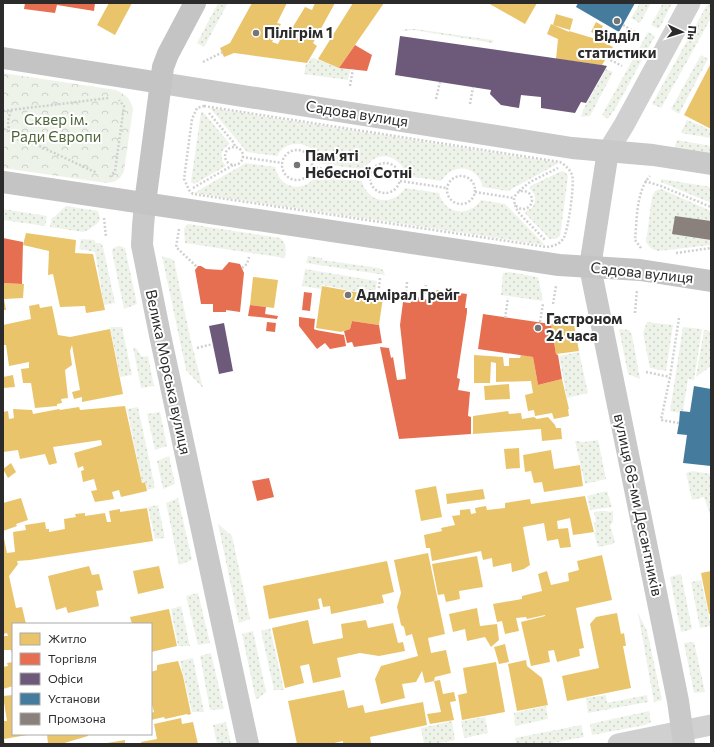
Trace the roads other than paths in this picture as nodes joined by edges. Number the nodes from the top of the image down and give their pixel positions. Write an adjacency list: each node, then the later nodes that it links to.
1 (195, 3): 4 (main road, Велика Морська вулиця)
2 (690, 3): 5 (street)
3 (3, 58): 4 (main road, Садова вулиця)
4 (161, 83): 5 (main road, Садова вулиця); 8 (main road, Велика Морська вулиця)
5 (608, 151): 6 (main road, Садова вулиця); 9 (main road)
6 (711, 164)
7 (3, 182): 8 (main road, Садова вулиця)
8 (145, 203): 9 (main road, Садова вулиця); 13 (main road, Велика Морська вулиця)
9 (590, 267): 10 (main road, Садова вулиця); 12 (main road, вулиця 68-ми Десантників)
10 (711, 281)
11 (711, 725): 12 (street)
12 (683, 738): 14 (street)
13 (248, 744)
14 (618, 744)

